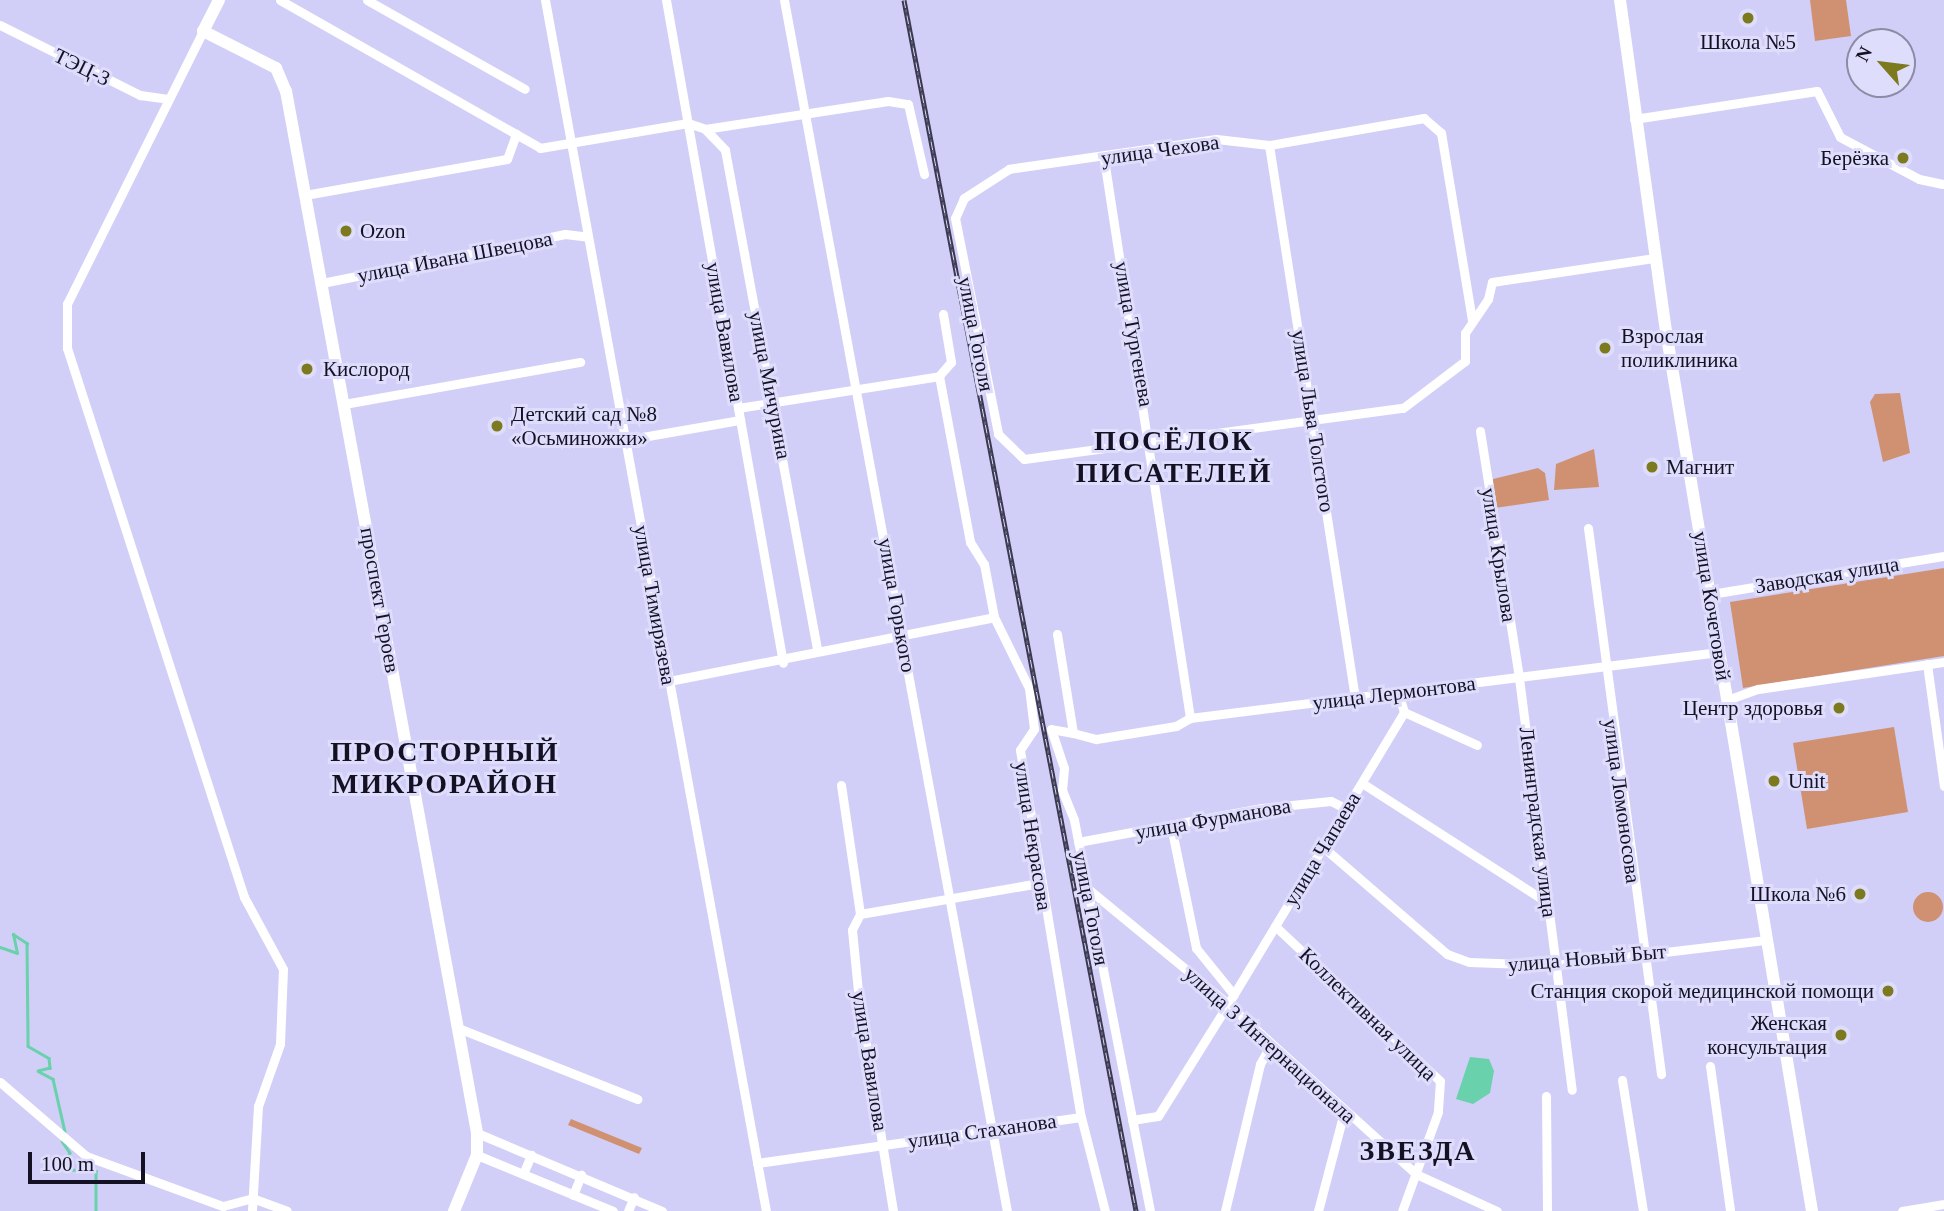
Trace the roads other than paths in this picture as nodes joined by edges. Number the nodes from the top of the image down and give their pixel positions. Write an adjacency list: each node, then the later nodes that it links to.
1 (219, 0): 9 (street)
2 (280, 0): 16 (street)
3 (367, 0): 10 (street)
4 (545, 0): 17 (street, улица Тимирязева)
5 (666, 0): 14 (street, улица Вавилова)
6 (784, 0): 12 (street, улица Горького)
7 (1620, 0): 13 (street, улица Кочетовой)
8 (0, 25): 11 (street, ТЭЦ-3)
9 (203, 31): 11 (street); 22 (street, проспект Героев)
10 (525, 89)
11 (168, 99): 103 (street)
12 (803, 114): 15 (street); 20 (street); 33 (street, улица Горького)
13 (1634, 119): 21 (street); 25 (street, улица Кочетовой)
14 (688, 123): 15 (street); 17 (street); 36 (street, улица Вавилова)
15 (705, 129): 34 (street, улица Мичурина)
16 (516, 134): 17 (street); 22 (street)
17 (570, 141): 24 (street, улица Тимирязева)
18 (1269, 145): 19 (street, улица Чехова); 28 (street, улица Чехова); 37 (street, улица Льва Толстого)
19 (1104, 159): 23 (street, улица Чехова); 41 (street, улица Тургенева)
20 (924, 174)
21 (1942, 184)
22 (305, 194): 27 (street, проспект Героев)
23 (964, 198): 41 (street, улица Гоголя)
24 (588, 237): 27 (street, улица Ивана Швецова); 40 (street, улица Тимирязева)
25 (1655, 258): 26 (street); 44 (street, улица Кочетовой)
26 (1492, 282): 28 (street); 30 (street)
27 (322, 284): 35 (street, проспект Героев)
28 (1470, 291): 30 (street)
29 (943, 314): 32 (street, улица Некрасова)
30 (1472, 320): 37 (street)
31 (580, 362): 35 (street)
32 (939, 376): 33 (street); 45 (street, улица Некрасова)
33 (857, 389): 34 (street); 46 (street, улица Горького)
34 (773, 402): 36 (street); 48 (street, улица Мичурина)
35 (344, 404): 80 (street, проспект Героев)
36 (738, 408): 38 (street, улица Вавилова)
37 (1313, 419): 41 (street); 57 (street, улица Льва Толстого)
38 (740, 420): 40 (street); 51 (street, улица Вавилова)
39 (1479, 430): 54 (street, улица Крылова)
40 (625, 440): 55 (street, улица Тимирязева)
41 (1152, 441): 60 (street, улица Тургенева)
42 (1588, 528): 53 (street, улица Ломоносова)
43 (1944, 556): 44 (street, Заводская улица)
44 (1711, 594): 49 (street, улица Кочетовой)
45 (994, 617): 46 (street); 70 (street, улица Некрасова)
46 (901, 632): 48 (street); 72 (street, улица Горького)
47 (1057, 634): 61 (street)
48 (817, 649): 51 (street)
49 (1719, 652): 53 (street, улица Лермонтова); 58 (street, улица Кочетовой)
50 (1944, 662): 52 (street)
51 (783, 663): 55 (street)
52 (1927, 664): 58 (street); 65 (street)
53 (1604, 668): 54 (street, улица Лермонтова); 77 (street, улица Ломоносова)
54 (1519, 678): 56 (street, улица Лермонтова); 73 (street, Ленинградская улица)
55 (669, 681): 97 (street, улица Тимирязева)
56 (1398, 692): 57 (street, улица Лермонтова); 59 (street)
57 (1354, 698): 60 (street, улица Лермонтова)
58 (1727, 700): 76 (street, улица Кочетовой)
59 (1404, 712): 62 (street); 63 (street, улица Чапаева)
60 (1191, 718): 61 (street, улица Лермонтова)
61 (1073, 733): 68 (street, улица Гоголя)
62 (1478, 745)
63 (1363, 783): 66 (street, улица Чапаева); 73 (street)
64 (841, 785): 74 (street)
65 (1944, 786)
66 (1347, 809): 67 (street, улица Фурманова); 69 (street, улица Чапаева)
67 (1171, 826): 68 (street, улица Фурманова); 79 (street)
68 (1078, 842): 71 (street, улица Гоголя)
69 (1323, 847): 75 (street, улица Чапаева); 78 (street, улица Новый Быт)
70 (1040, 883): 72 (street); 90 (street, улица Некрасова)
71 (1087, 888): 79 (street, улица 3 Интернационала); 91 (street, улица Гоголя)
72 (950, 900): 74 (street); 92 (street, улица Горького)
73 (1548, 903): 78 (street, Ленинградская улица)
74 (860, 914): 94 (street, улица Вавилова)
75 (1275, 926): 79 (street, улица Чапаева); 99 (street, Коллективная улица)
76 (1765, 940): 77 (street, улица Новый Быт); 123 (street, улица Кочетовой)
77 (1644, 954): 78 (street, улица Новый Быт); 83 (street, улица Ломоносова)
78 (1556, 965): 86 (street, Ленинградская улица)
79 (1231, 999): 81 (street, улица 3 Интернационала); 91 (street, улица Чапаева)
80 (458, 1028): 88 (street); 93 (street, проспект Героев)
81 (1271, 1044): 89 (street, улица 3 Интернационала); 116 (street)
82 (1710, 1066): 122 (street)
83 (1661, 1074)
84 (1622, 1080): 121 (street)
85 (2, 1081): 103 (street)
86 (1572, 1090)
87 (1546, 1096): 120 (street)
88 (636, 1099)
89 (1344, 1112): 99 (street, улица 3 Интернационала); 117 (street)
90 (1081, 1117): 92 (street, улица Стаханова); 114 (street, улица Некрасова)
91 (1132, 1120): 115 (street, улица Гоголя)
92 (992, 1129): 94 (street, улица Стаханова); 113 (street, улица Горького)
93 (477, 1133): 95 (street); 96 (street, проспект Героев)
94 (883, 1146): 97 (street, улица Стаханова); 112 (street, улица Вавилова)
95 (531, 1155): 98 (street); 100 (street)
96 (477, 1156): 98 (street); 107 (street, проспект Героев)
97 (757, 1163): 111 (street, улица Тимирязева)
98 (523, 1174): 101 (street)
99 (1416, 1174): 118 (street); 119 (street, улица 3 Интернационала)
100 (581, 1175): 101 (street); 102 (street)
101 (573, 1195): 108 (street)
102 (634, 1197): 109 (street); 110 (street)
103 (252, 1198): 105 (street); 106 (street)
104 (1944, 1204): 124 (street)
105 (252, 1211)
106 (287, 1211)
107 (454, 1211)
108 (613, 1211)
109 (628, 1211)
110 (662, 1211)
111 (766, 1211)
112 (893, 1211)
113 (1007, 1211)
114 (1105, 1211)
115 (1150, 1211)
116 (1225, 1211)
117 (1318, 1211)
118 (1402, 1211)
119 (1497, 1211)
120 (1546, 1211)
121 (1643, 1211)
122 (1730, 1211)
123 (1812, 1211)
124 (1902, 1211)

